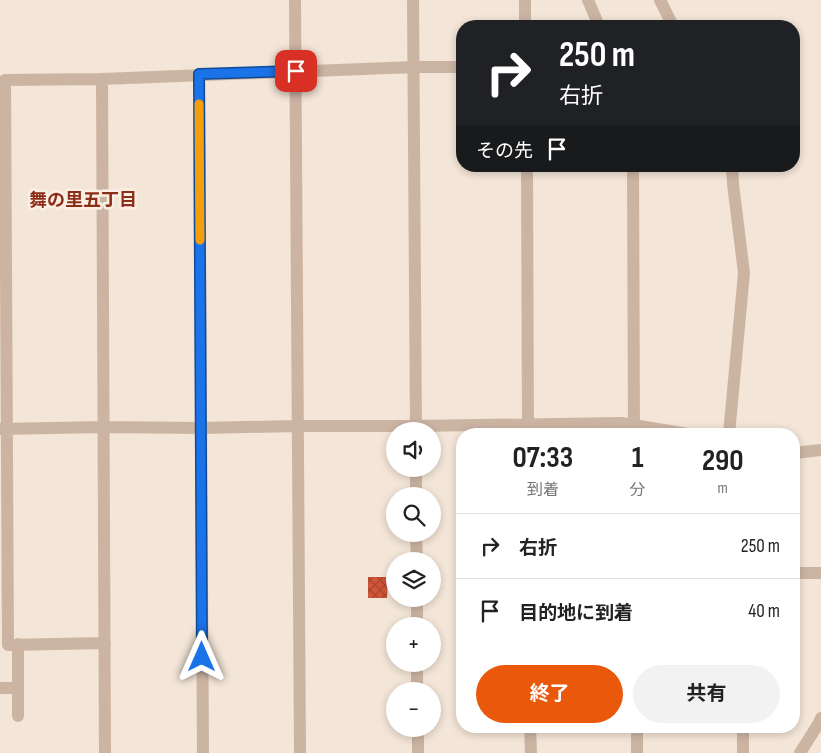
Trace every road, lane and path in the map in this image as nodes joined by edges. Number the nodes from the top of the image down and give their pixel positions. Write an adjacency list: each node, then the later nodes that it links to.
1 (295, 0): 11 (street)
2 (414, 0): 9 (street)
3 (525, 0): 6 (street)
4 (588, 0): 7 (street)
5 (660, 0): 8 (street)
6 (526, 20)
7 (596, 20)
8 (670, 20)
9 (414, 67): 10 (street); 11 (street); 17 (street)
10 (456, 67)
11 (296, 71): 12 (street); 18 (street)
12 (199, 74): 13 (street); 20 (street)
13 (102, 78): 19 (street); 27 (street)
14 (527, 172): 22 (street)
15 (633, 172): 25 (street)
16 (732, 172): 26 (street)
17 (416, 422)
18 (298, 426): 20 (street); 21 (street); 46 (street)
19 (103, 427): 20 (street); 27 (street); 34 (street)
20 (201, 428): 45 (street)
21 (386, 428)
22 (528, 428)
23 (544, 428): 24 (street)
24 (632, 428)
25 (634, 428)
26 (731, 428)
27 (3, 429): 35 (street)
28 (441, 429): 29 (street)
29 (456, 429)
30 (821, 450): 31 (street)
31 (800, 452)
32 (800, 573): 33 (street)
33 (821, 574)
34 (105, 643): 35 (street); 44 (street)
35 (18, 644): 37 (street)
36 (0, 688): 37 (street)
37 (18, 688): 38 (street)
38 (18, 716)
39 (821, 718): 51 (street)
40 (530, 733): 48 (street)
41 (637, 733): 49 (street)
42 (743, 733): 50 (street)
43 (418, 737): 47 (street)
44 (105, 753)
45 (203, 753)
46 (300, 753)
47 (418, 753)
48 (531, 753)
49 (637, 753)
50 (743, 753)
51 (800, 753)

